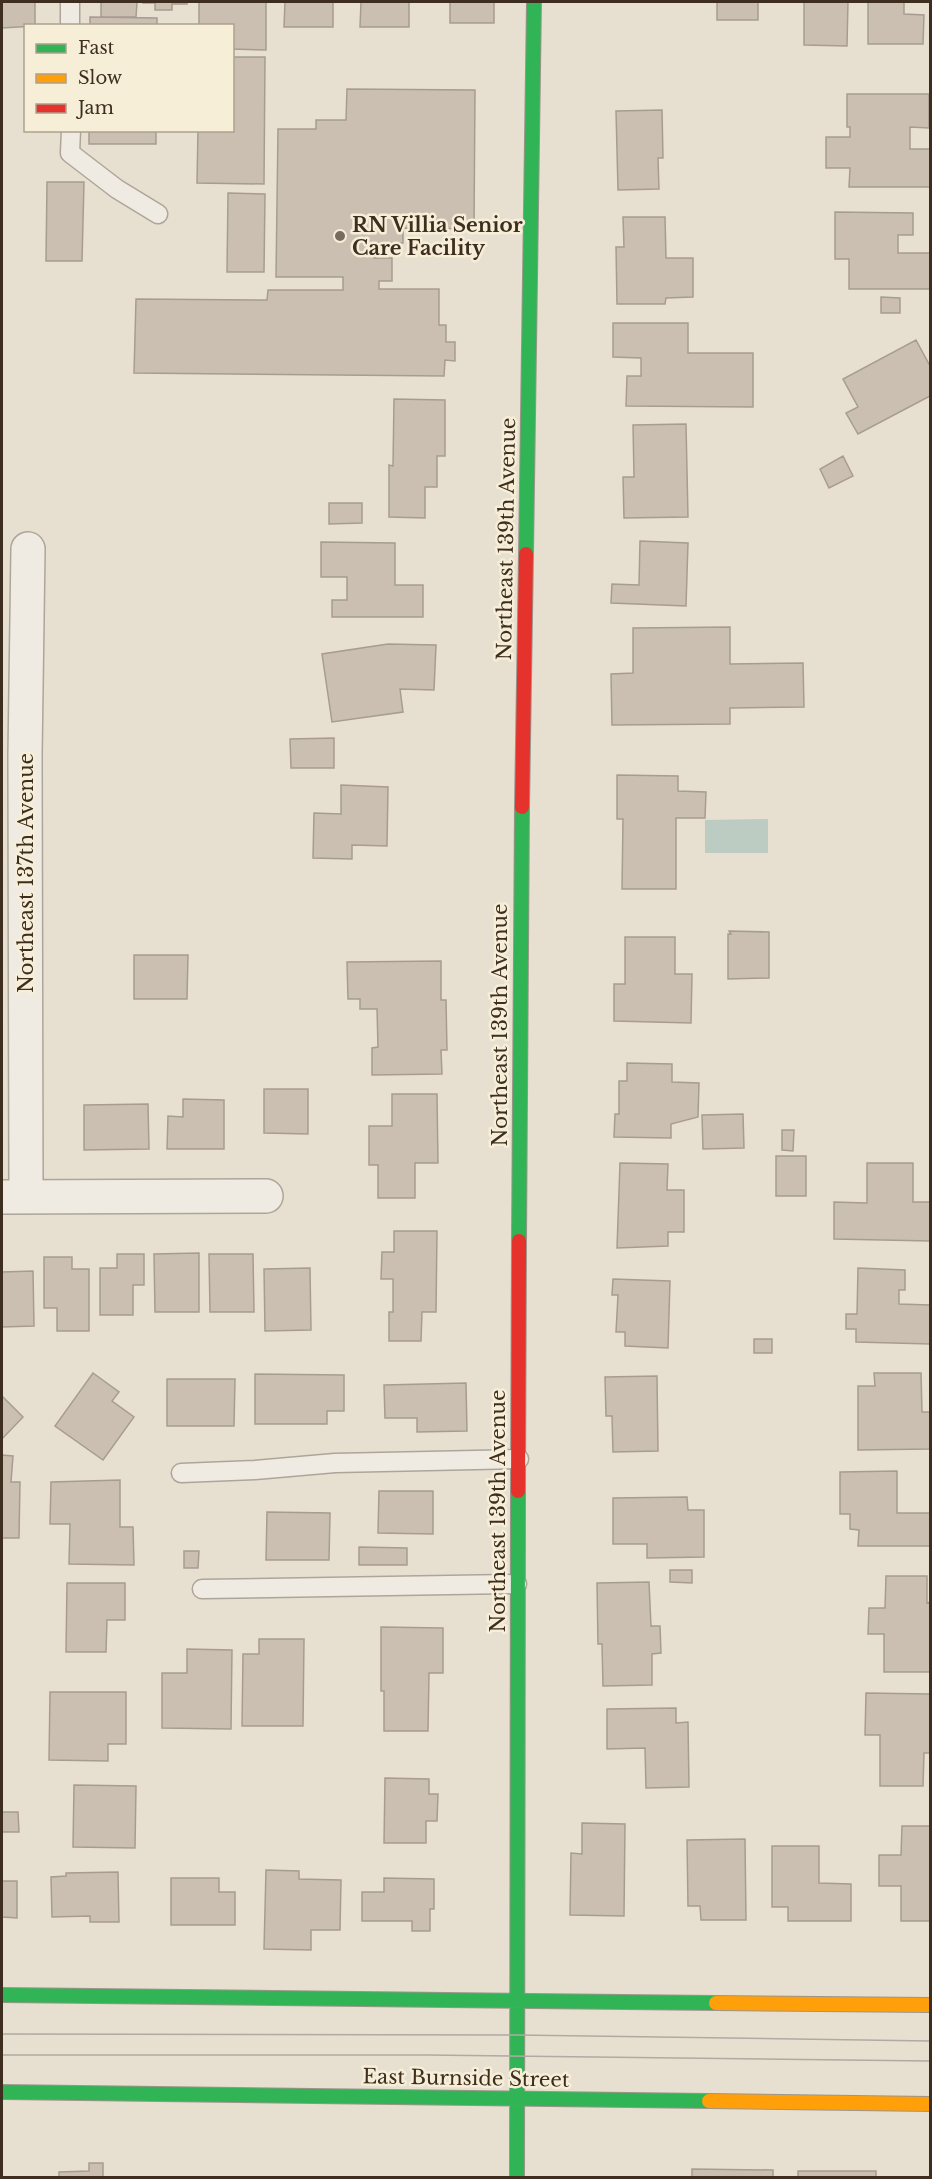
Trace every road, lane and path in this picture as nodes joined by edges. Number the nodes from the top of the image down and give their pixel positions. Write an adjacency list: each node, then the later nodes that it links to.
1 (70, 2): 3 (lane)
2 (534, 2): 10 (street, Northeast 139th Avenue)
3 (70, 24)
4 (71, 132): 5 (lane)
5 (158, 214)
6 (28, 549): 7 (street, Northeast 137th Avenue)
7 (13, 756): 9 (street, Northeast 137th Avenue)
8 (266, 1196): 9 (street)
9 (14, 1197)
10 (519, 1459): 11 (lane); 12 (street, Northeast 139th Avenue)
11 (181, 1473)
12 (517, 1584): 13 (lane); 15 (street, Northeast 139th Avenue)
13 (202, 1589)
14 (2, 1995): 15 (street)
15 (517, 2000): 16 (street); 18 (street, Northeast 139th Avenue)
16 (930, 2005)
17 (2, 2092): 18 (street, East Burnside Street)
18 (518, 2098): 19 (street, East Burnside Street); 20 (street, Northeast 139th Avenue)
19 (930, 2104)
20 (517, 2178)

